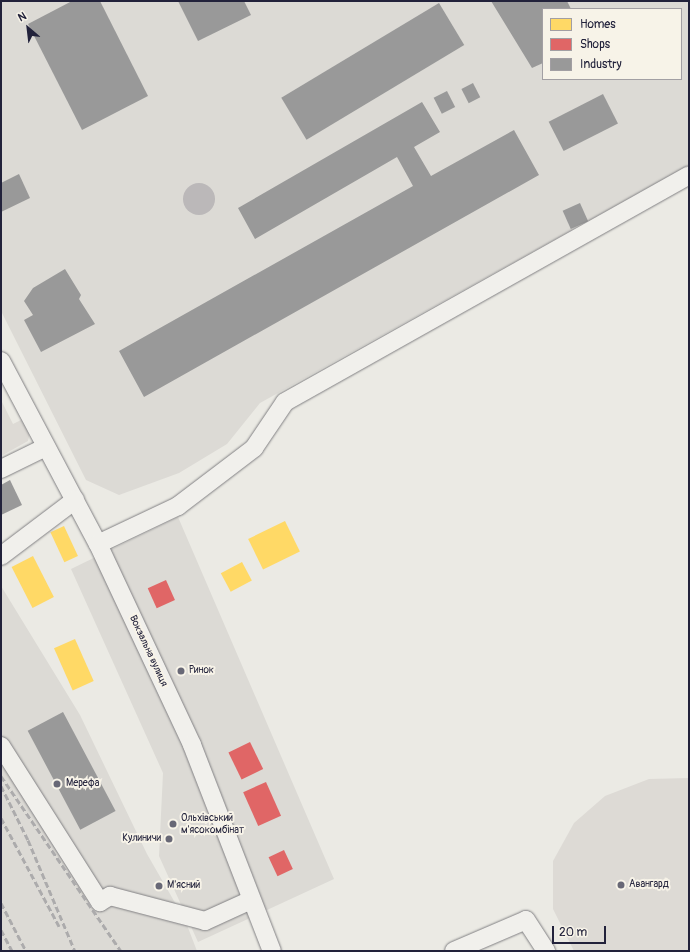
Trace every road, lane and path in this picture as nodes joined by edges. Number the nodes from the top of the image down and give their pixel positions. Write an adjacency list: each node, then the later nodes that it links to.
1 (689, 175): 6 (street)
2 (1, 361): 3 (street, Вокзальна вулиця)
3 (46, 447): 4 (street); 5 (street, Вокзальна вулиця)
4 (1, 469)
5 (75, 500): 6 (street, Вокзальна вулиця); 7 (street)
6 (98, 544): 9 (street, Вокзальна вулиця)
7 (1, 556)
8 (1, 746): 9 (street)
9 (252, 900): 10 (street, Вокзальна вулиця)
10 (272, 951)
11 (454, 951): 12 (street)
12 (546, 951)

